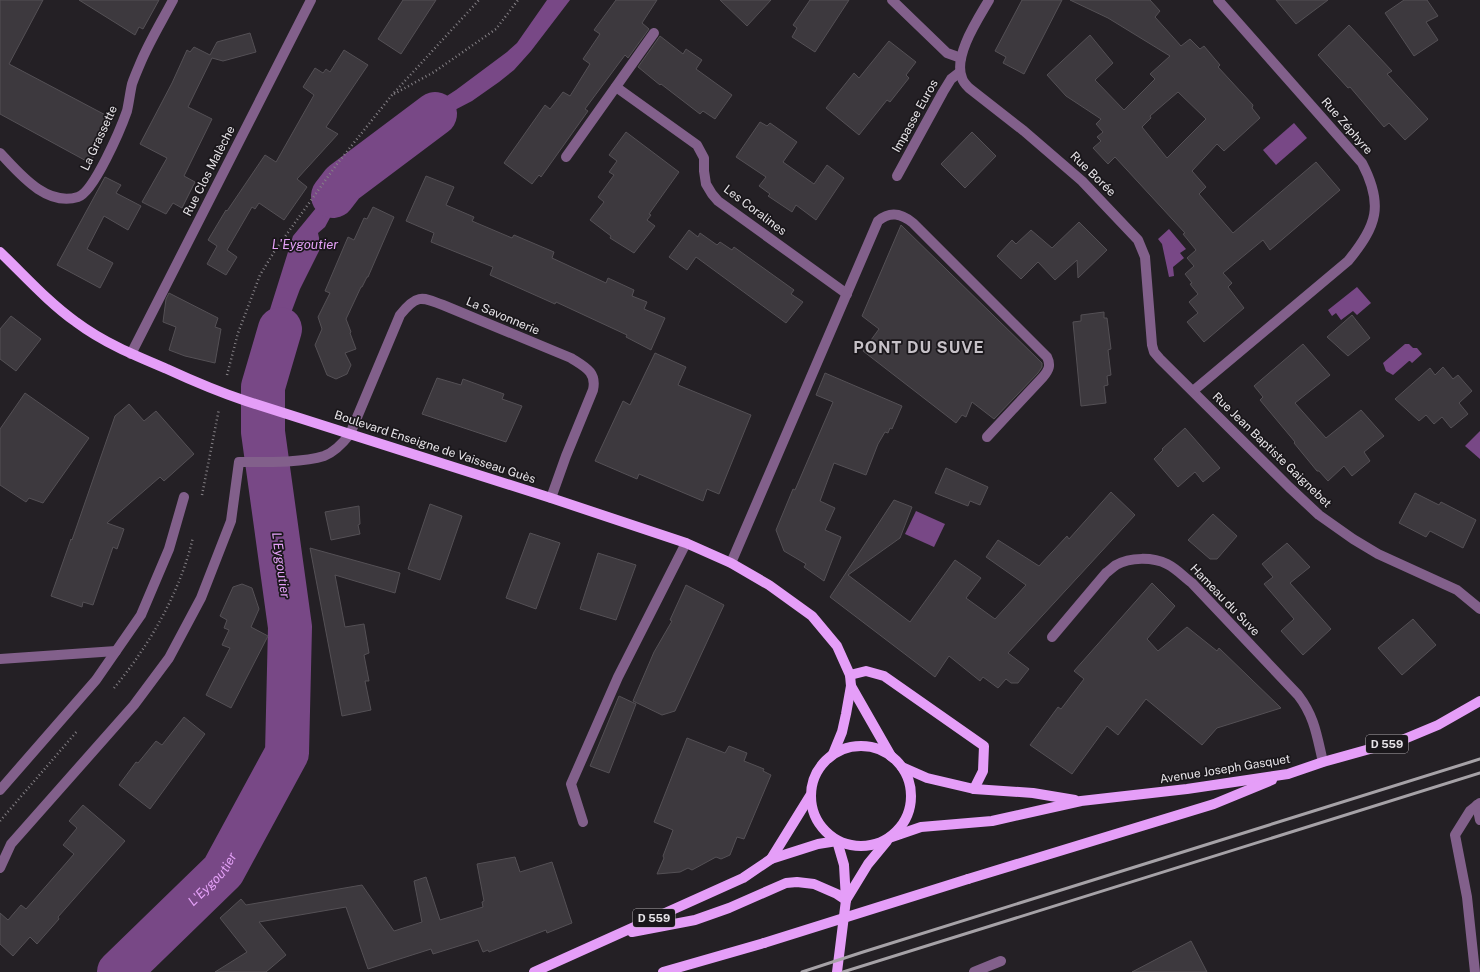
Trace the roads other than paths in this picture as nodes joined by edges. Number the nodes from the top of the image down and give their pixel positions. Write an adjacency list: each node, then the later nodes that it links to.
1 (174, 0): 10 (street, La Grassette)
2 (311, 0): 15 (street, Rue Clos Malèche)
3 (892, 0): 7 (street)
4 (989, 0): 7 (street)
5 (1218, 0): 16 (street, Rue Zéphyre)
6 (654, 33): 9 (street)
7 (961, 58): 8 (street)
8 (960, 72): 12 (street, Impasse Euros); 16 (street, Rue Borée)
9 (616, 87): 11 (street); 14 (street, Les Coralines)
10 (0, 153)
11 (566, 157)
12 (896, 176)
13 (0, 252): 15 (main road, Boulevard Enseigne de Vaisseau Guès)
14 (847, 294): 18 (street); 22 (street)
15 (131, 354): 17 (main road, Boulevard Enseigne de Vaisseau Guès)
16 (1193, 391): 23 (street, Rue Jean Baptiste Gaignebet)
17 (350, 434): 20 (main road, Boulevard Enseigne de Vaisseau Guès); 20 (street, La Savonnerie); 45 (street)
18 (987, 437)
19 (184, 497): 25 (street)
20 (551, 498): 21 (main road, Boulevard Enseigne de Vaisseau Guès)
21 (686, 543): 22 (main road, Boulevard Enseigne de Vaisseau Guès); 41 (street)
22 (731, 563): 27 (main road, Boulevard Enseigne de Vaisseau Guès)
23 (1480, 609)
24 (1052, 637): 32 (street, Hameau du Suve)
25 (116, 651): 26 (street); 36 (street)
26 (0, 659)
27 (850, 675): 28 (main road, Boulevard Enseigne de Vaisseau Guès); 35 (main road)
28 (851, 686): 30 (main road, Boulevard Enseigne de Vaisseau Guès); 31 (main road, Boulevard Enseigne de Vaisseau Guès)
29 (1480, 701): 32 (main road, Avenue Joseph Gasquet / D 559)
30 (833, 754): 31 (main road); 37 (main road)
31 (892, 756): 33 (main road)
32 (1323, 762): 34 (main road, Avenue Joseph Gasquet / D 559)
33 (902, 767): 35 (main road, Avenue Joseph Gasquet); 42 (main road)
34 (1288, 774): 38 (main road, Avenue Joseph Gasquet); 50 (main road, bridge)
35 (974, 789): 38 (main road, Avenue Joseph Gasquet)
36 (0, 790)
37 (810, 796): 43 (main road); 44 (main road)
38 (1081, 801): 42 (main road, Avenue Joseph Gasquet)
39 (1478, 804): 40 (street); 53 (street)
40 (1480, 820)
41 (583, 822)
42 (889, 838): 43 (main road); 46 (main road)
43 (837, 842): 44 (main road); 46 (main road)
44 (771, 859): 47 (main road, D 559)
45 (0, 868)
46 (846, 900): 47 (main road); 51 (main road)
47 (615, 935): 49 (main road, D 559)
48 (1001, 961): 52 (street)
49 (534, 972)
50 (663, 972)
51 (837, 972)
52 (974, 972)
53 (1475, 972)

